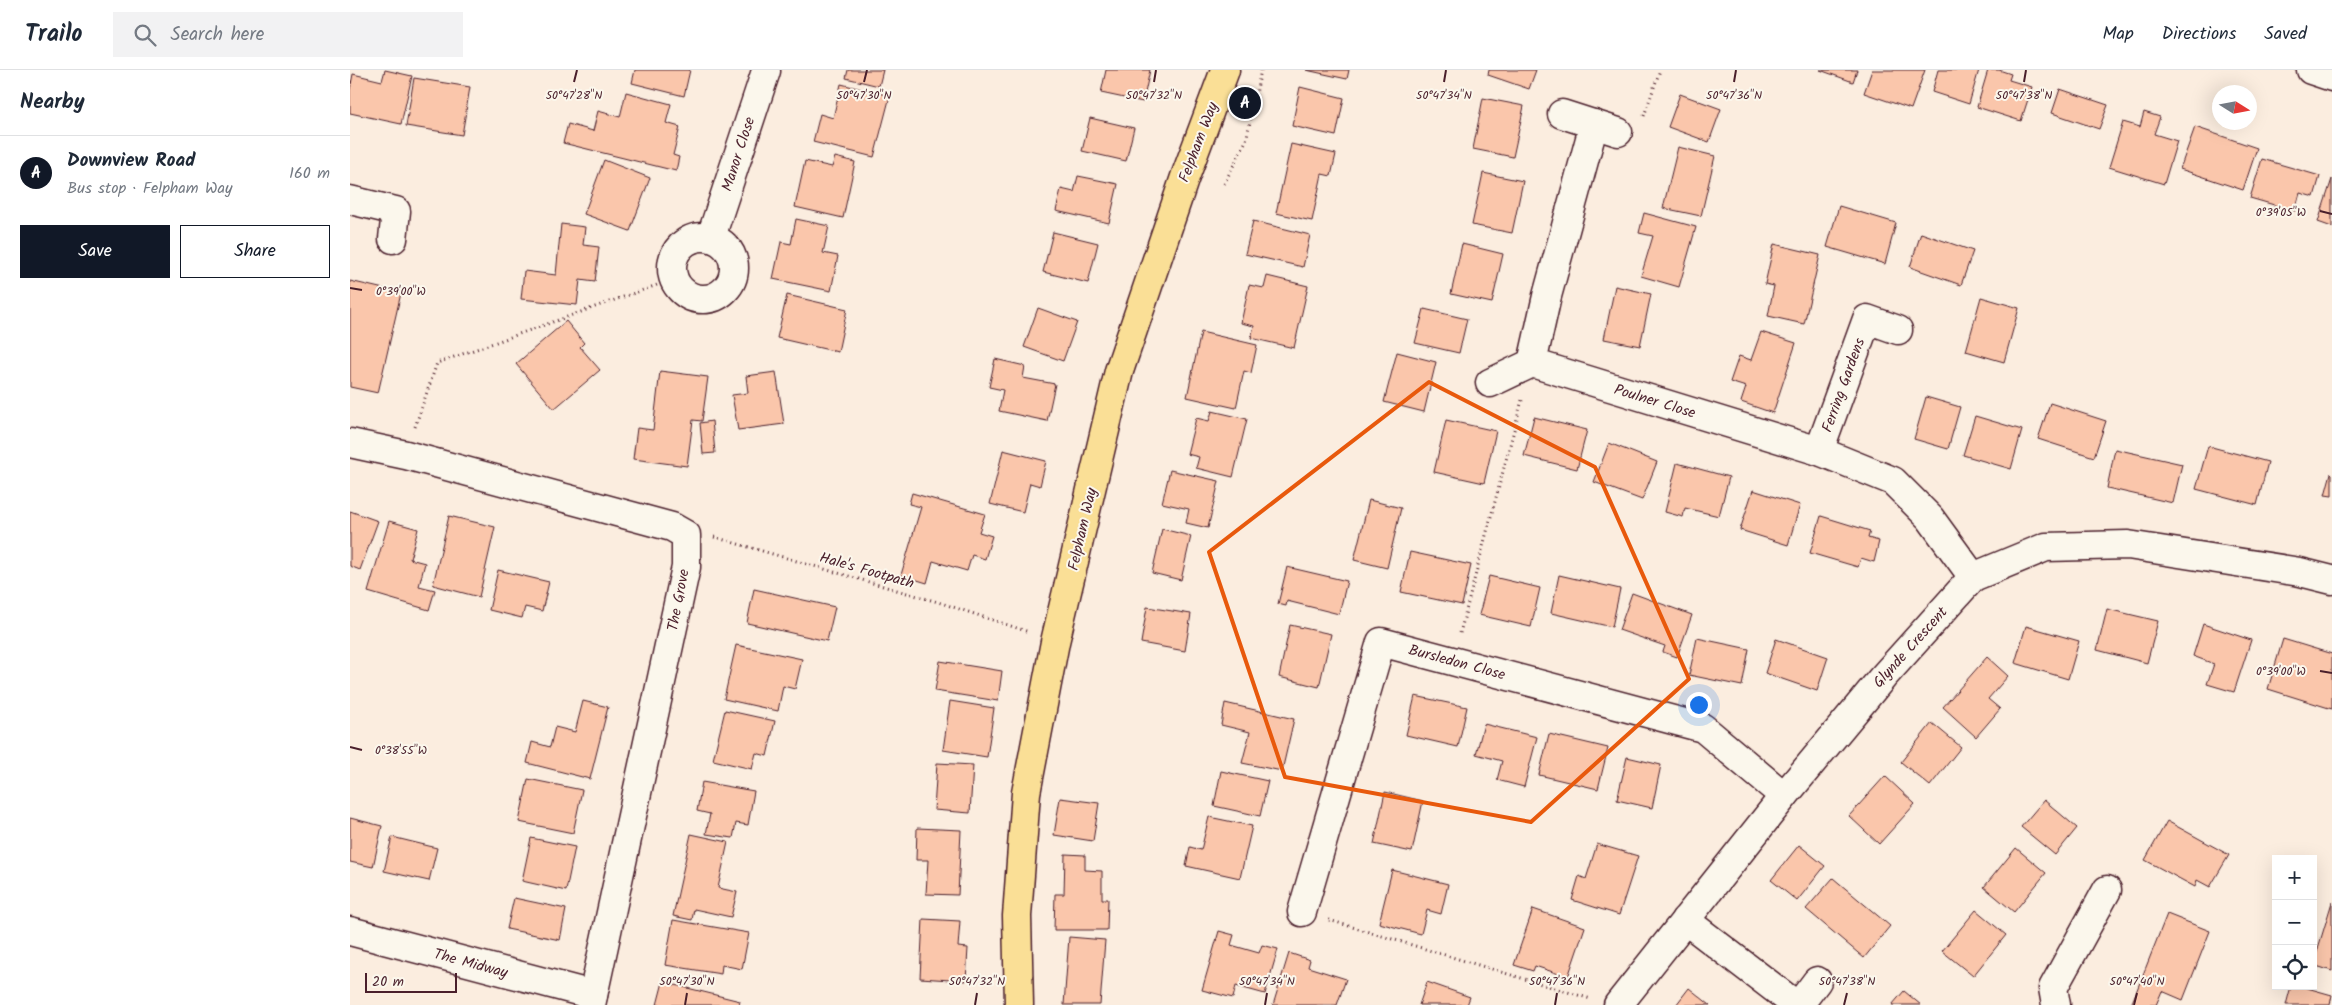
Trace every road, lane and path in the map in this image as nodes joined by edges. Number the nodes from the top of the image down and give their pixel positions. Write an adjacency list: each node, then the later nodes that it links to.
1 (772, 70): 11 (street, Manor Close)
2 (1225, 70): 33 (main road, Felpham Way)
3 (1261, 70): 9 (path)
4 (1660, 70): 8 (path)
5 (2311, 70): 6 (street)
6 (2332, 77)
7 (1562, 114): 8 (street)
8 (1606, 128): 15 (street)
9 (1224, 184)
10 (350, 200): 12 (street)
11 (711, 237): 13 (street); 13 (street)
12 (393, 239)
13 (674, 279): 19 (path)
14 (1898, 330): 18 (street, Ferring Gardens)
15 (1532, 363): 16 (street); 18 (street, Poulner Close); 24 (path)
16 (1490, 383)
17 (350, 443): 19 (street)
18 (1819, 451): 21 (street, Poulner Close)
19 (406, 455): 20 (street)
20 (686, 535): 23 (path, Hale's Footpath); 31 (street, The Grove)
21 (1973, 577): 22 (street, Glynde Crescent); 25 (street, Glynde Crescent)
22 (2332, 580)
23 (1030, 633)
24 (1452, 660): 25 (street, Bursledon Close); 27 (street, Bursledon Close)
25 (1784, 796): 28 (street, Glynde Crescent)
26 (2108, 890): 35 (street)
27 (1302, 912): 32 (path)
28 (1685, 920): 32 (street, Glynde Crescent); 34 (street)
29 (350, 931): 31 (street, The Midway)
30 (1817, 981): 34 (street)
31 (592, 1000)
32 (1606, 1002)
33 (1020, 1005)
34 (1798, 1005)
35 (2056, 1005)

